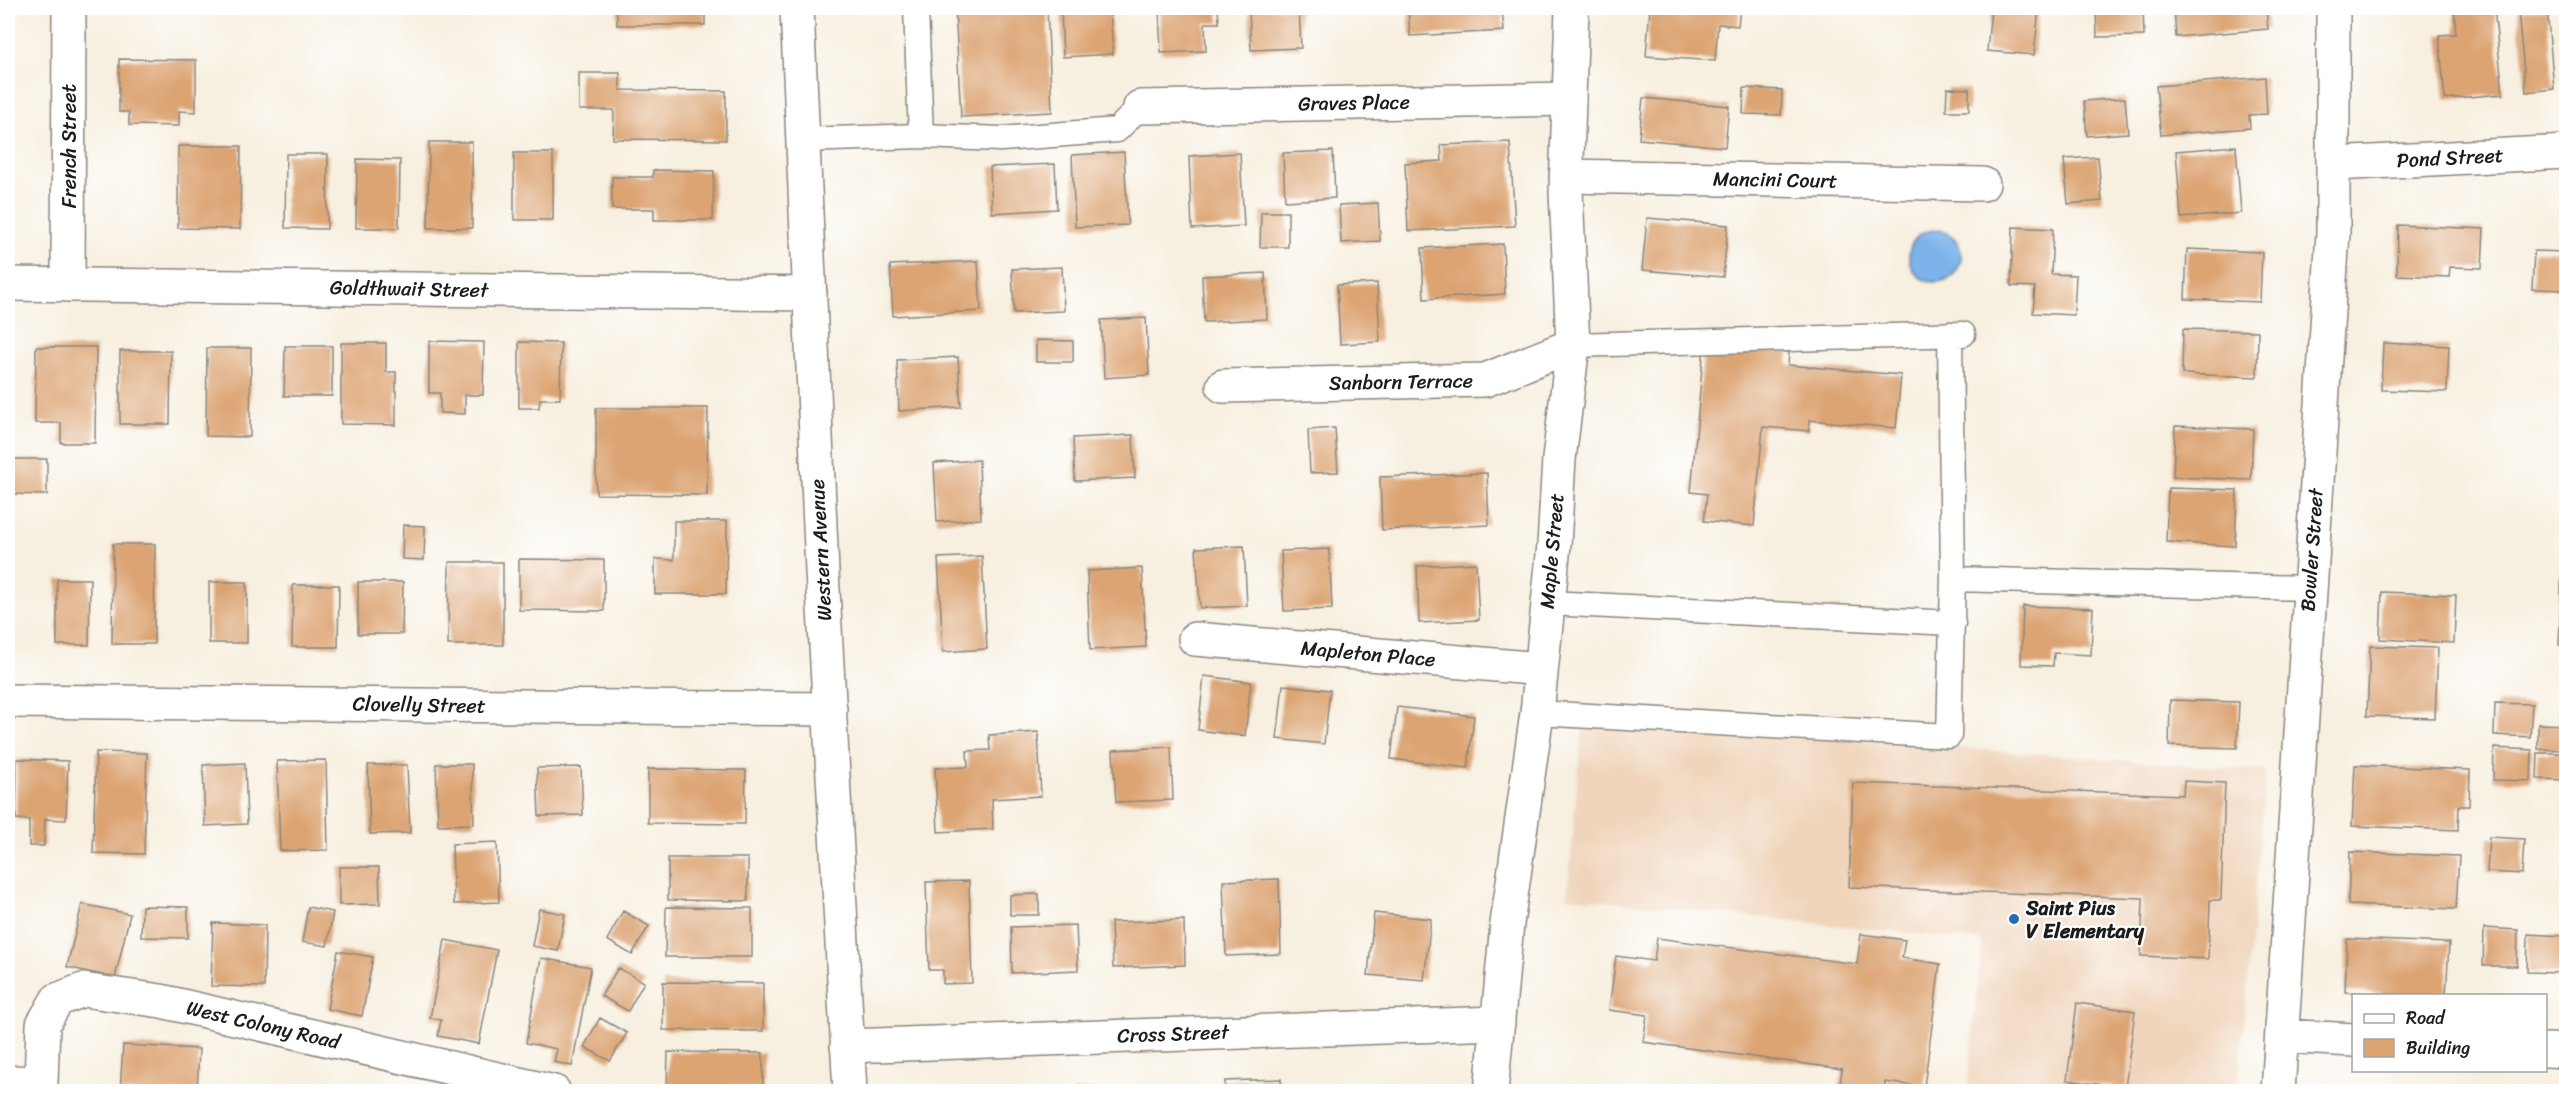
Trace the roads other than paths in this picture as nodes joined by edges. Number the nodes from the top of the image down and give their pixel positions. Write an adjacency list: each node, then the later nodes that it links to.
1 (69, 8): 15 (street, French Street)
2 (797, 8): 9 (street, Western Avenue)
3 (916, 8): 8 (lane)
4 (1572, 8): 6 (street, Maple Street)
5 (2333, 8): 11 (street, Bowler Street)
6 (1569, 99): 7 (street, Graves Place); 12 (street, Maple Street)
7 (1140, 107): 8 (lane)
8 (921, 136): 9 (lane)
9 (803, 140): 16 (street, Western Avenue)
10 (2566, 152): 11 (street, Pond Street)
11 (2334, 164): 20 (street, Bowler Street)
12 (1566, 176): 13 (street, Mancini Court); 17 (street, Maple Street)
13 (1983, 184)
14 (8, 284): 15 (street, Goldthwait Street)
15 (68, 285): 16 (street, Goldthwait Street)
16 (810, 294): 26 (street, Western Avenue)
17 (1573, 345): 18 (street, Sanborn Terrace); 19 (lane); 21 (street, Maple Street)
18 (1223, 386)
19 (1953, 579): 20 (lane); 22 (lane)
20 (2309, 588): 29 (street, Bowler Street)
21 (1548, 603): 22 (lane); 24 (street, Maple Street)
22 (1953, 623): 27 (lane)
23 (1195, 639): 24 (street, Mapleton Place)
24 (1541, 669): 27 (street, Maple Street)
25 (8, 701): 26 (street, Clovelly Street)
26 (830, 709): 31 (street, Western Avenue)
27 (1537, 712): 28 (street, Maple Street)
28 (1498, 1023): 31 (street, Cross Street); 38 (street, Maple Street)
29 (2282, 1036): 30 (street); 39 (street, Bowler Street)
30 (2352, 1040)
31 (848, 1046): 37 (street, Western Avenue)
32 (2547, 1050): 33 (street)
33 (2566, 1051)
34 (8, 1082): 35 (street)
35 (41, 1087): 36 (street, West Colony Road)
36 (554, 1092)
37 (850, 1092)
38 (1491, 1092)
39 (2278, 1092)

